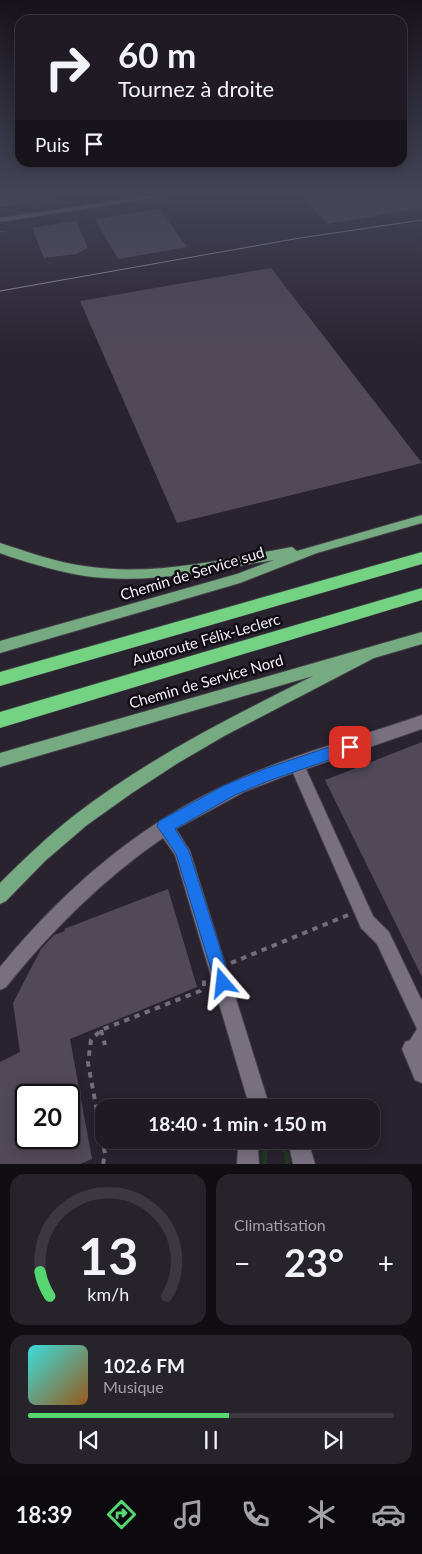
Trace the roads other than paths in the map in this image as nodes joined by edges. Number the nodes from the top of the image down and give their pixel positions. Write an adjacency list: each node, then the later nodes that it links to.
1 (422, 519): 3 (main road, Chemin de Service sud)
2 (0, 548): 3 (main road)
3 (314, 549): 7 (main road, Chemin de Service sud)
4 (422, 558): 9 (highway, Autoroute Félix-Leclerc)
5 (422, 594): 10 (highway, Autoroute Félix-Leclerc)
6 (422, 638): 8 (main road, Chemin de Service Nord)
7 (0, 647)
8 (369, 654): 12 (main road, Chemin de Service Nord); 15 (main road)
9 (0, 679)
10 (0, 720)
11 (422, 722): 13 (street)
12 (0, 760)
13 (297, 765): 14 (street); 17 (street)
14 (165, 826): 16 (street); 20 (street)
15 (0, 895)
16 (0, 981)
17 (422, 1022)
18 (422, 1037): 19 (street)
19 (422, 1073)
20 (257, 1099)
21 (248, 1149): 23 (street)
22 (301, 1149): 24 (street)
23 (248, 1164)
24 (304, 1164)

